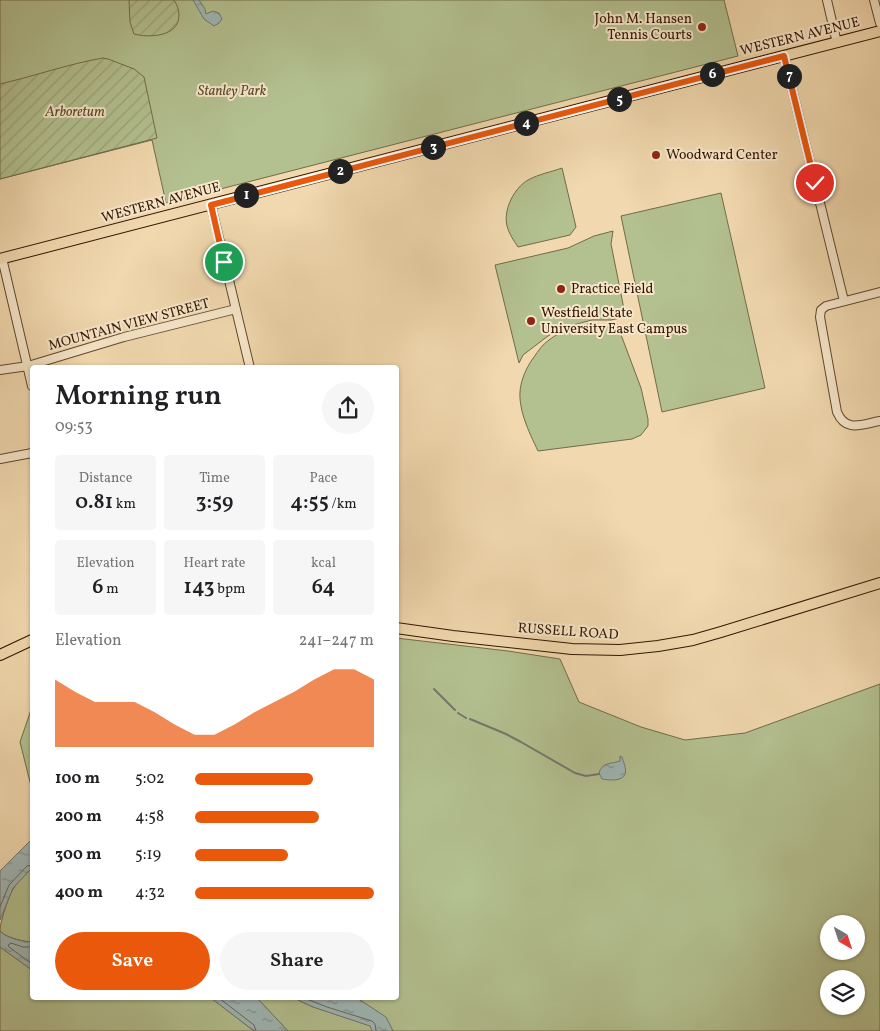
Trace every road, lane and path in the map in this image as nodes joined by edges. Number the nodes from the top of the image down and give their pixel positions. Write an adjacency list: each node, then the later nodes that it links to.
1 (827, 0): 5 (street)
2 (874, 0): 3 (street)
3 (880, 23)
4 (880, 31): 5 (main road, WESTERN AVENUE)
5 (837, 43): 6 (main road, WESTERN AVENUE)
6 (784, 56): 7 (main road, WESTERN AVENUE); 10 (street)
7 (211, 205): 8 (main road, WESTERN AVENUE); 11 (street)
8 (1, 259): 14 (street)
9 (880, 292): 10 (street)
10 (844, 301): 17 (street)
11 (236, 309): 12 (street, MOUNTAIN VIEW STREET); 13 (street)
12 (31, 365)
13 (249, 365)
14 (28, 366): 15 (street, MOUNTAIN VIEW STREET); 16 (street)
15 (0, 370)
16 (30, 376)
17 (880, 421)
18 (30, 453): 19 (street)
19 (0, 459)
20 (880, 583): 21 (main road, RUSSELL ROAD)
21 (399, 628)
22 (30, 641): 23 (main road)
23 (0, 655)

